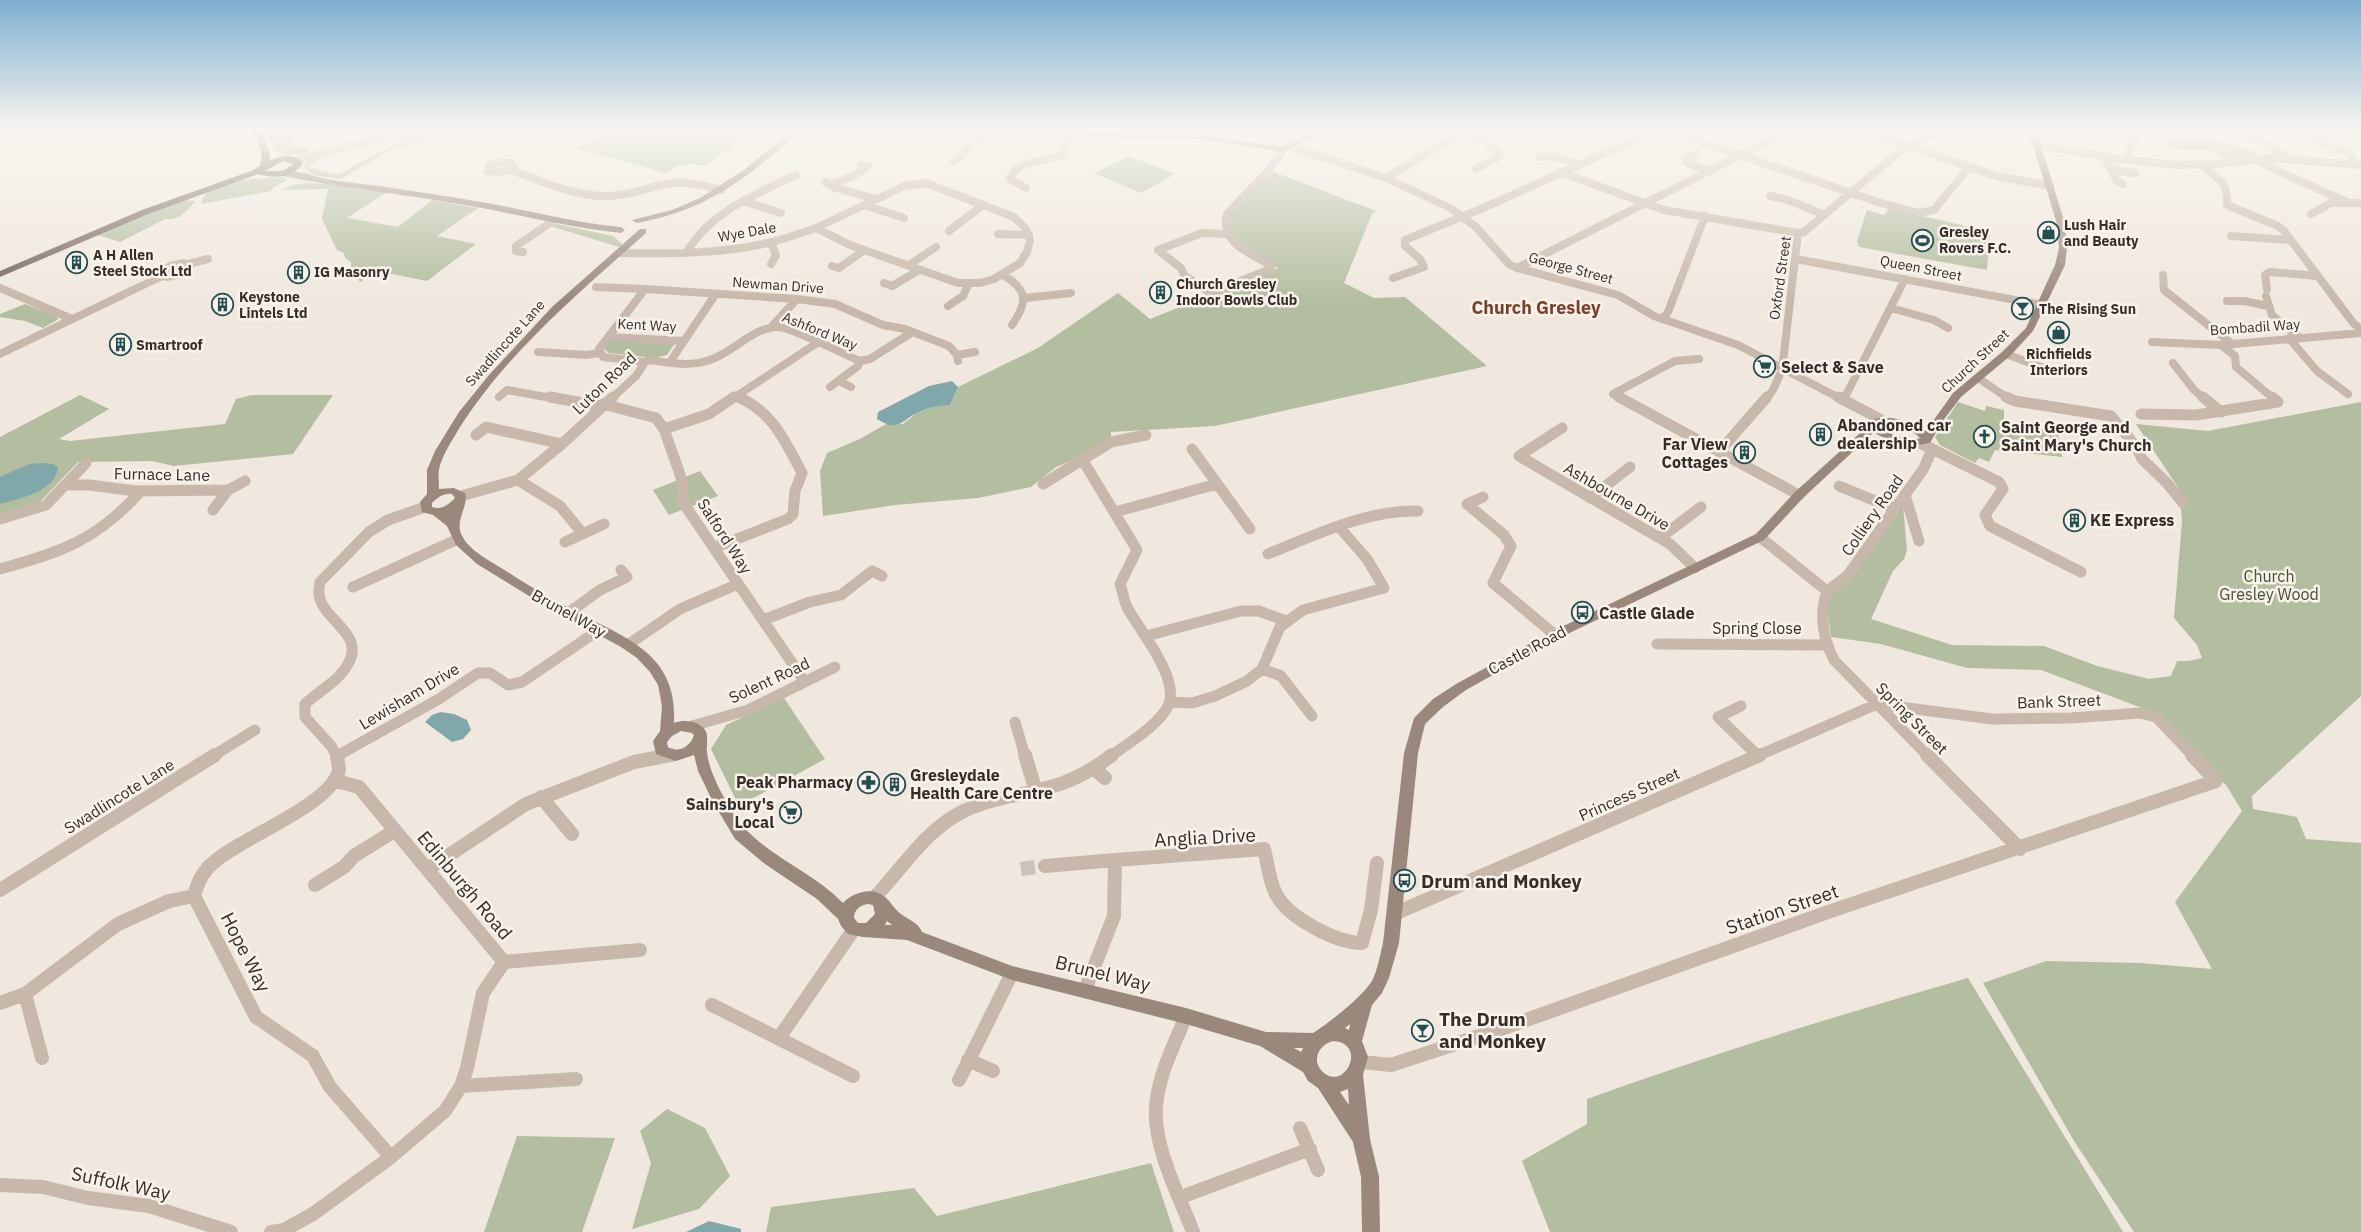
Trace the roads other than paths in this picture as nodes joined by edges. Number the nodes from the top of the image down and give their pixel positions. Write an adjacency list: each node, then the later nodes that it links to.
1 (218, 186): 65 (main road)
2 (363, 186): 41 (street)
3 (559, 186): 4 (street)
4 (657, 186)
5 (697, 186): 24 (street)
6 (725, 186): 24 (street)
7 (773, 186): 28 (street)
8 (834, 186): 27 (street)
9 (903, 186): 27 (street, Wye Dale)
10 (935, 186): 33 (street, Wye Dale)
11 (1023, 186): 23 (street)
12 (1253, 186): 48 (street)
13 (1405, 186): 39 (street, George Street)
14 (1529, 186): 39 (street)
15 (1598, 186): 31 (street)
16 (1679, 186): 31 (street)
17 (1833, 186): 25 (street)
18 (1857, 186): 25 (street, Oxford Street)
19 (1953, 186): 25 (street)
20 (2050, 186): 82 (street, Church Street)
21 (2226, 186): 51 (street)
22 (2316, 186): 29 (street)
23 (1026, 188)
24 (720, 190): 35 (street)
25 (1850, 192): 36 (street, Oxford Street)
26 (1770, 196): 36 (street)
27 (876, 199): 32 (street, Wye Dale)
28 (743, 201): 34 (street); 57 (street)
29 (2347, 202): 30 (street); 37 (street)
30 (2361, 202)
31 (1644, 204): 38 (street); 63 (street)
32 (864, 205): 40 (street); 44 (street, Wye Dale)
33 (982, 205): 45 (street); 49 (street, Wye Dale)
34 (781, 213)
35 (666, 214): 42 (street); 43 (street, Swadlincote Lane)
36 (1823, 214): 46 (street, Oxford Street)
37 (2325, 214)
38 (1705, 216): 46 (street); 88 (street)
39 (1463, 217): 63 (street, George Street); 69 (street)
40 (896, 218)
41 (552, 220): 42 (street); 56 (street)
42 (627, 227): 43 (street); 43 (street); 54 (street)
43 (646, 228): 54 (street, Swadlincote Lane)
44 (816, 228): 52 (street, Wye Dale); 55 (street)
45 (949, 232)
46 (1798, 233): 58 (street, Oxford Street)
47 (998, 234): 49 (street)
48 (1224, 234): 48 (street)
49 (1029, 235): 67 (street)
50 (2231, 236): 51 (street)
51 (2291, 240): 68 (street)
52 (771, 242): 57 (street, Wye Dale); 60 (street)
53 (936, 247): 61 (street)
54 (623, 249): 57 (street, Wye Dale); 139 (street, Swadlincote Lane)
55 (863, 251): 61 (street); 62 (street)
56 (523, 252)
57 (687, 252)
58 (1796, 258): 70 (street, Queen Street); 112 (street, Oxford Street)
59 (208, 259): 86 (street)
60 (771, 264)
61 (909, 265): 64 (street)
62 (832, 266)
63 (1517, 268): 88 (street, George Street)
64 (918, 270): 71 (street); 72 (street)
65 (0, 274)
66 (2163, 275): 100 (street)
67 (1004, 276): 72 (street); 79 (street)
68 (2318, 276): 78 (street); 92 (street)
69 (1393, 278)
70 (1905, 279): 82 (street, Queen Street); 84 (street)
71 (884, 283)
72 (968, 285): 83 (street)
73 (596, 287): 75 (street, Newman Drive)
74 (0, 288): 86 (street)
75 (645, 289): 77 (street, Newman Drive); 94 (street)
76 (1071, 293): 79 (street)
77 (715, 294): 80 (street, Newman Drive); 97 (street, Kent Way)
78 (2267, 297): 81 (street); 96 (street)
79 (1025, 298): 85 (street)
80 (797, 299): 90 (street, Luton Road); 93 (street, Newman Drive)
81 (2227, 301)
82 (2042, 305): 105 (street, Church Street)
83 (948, 306)
84 (1891, 308): 91 (street); 121 (street)
85 (1018, 317): 87 (street); 89 (street)
86 (72, 319): 104 (street)
87 (1027, 319)
88 (1662, 319): 112 (street, George Street)
89 (1012, 325)
90 (772, 326): 99 (street, Ashford Way); 110 (street, Luton Road)
91 (1948, 328)
92 (2361, 331): 96 (street, Bombadil Way)
93 (911, 333): 102 (street, Newman Drive); 108 (street, Ashford Way)
94 (609, 338): 97 (street, Kent Way); 103 (street)
95 (2290, 338): 96 (street, Bombadil Way); 100 (street, Bombadil Way); 118 (street)
96 (2300, 338)
97 (684, 341): 110 (street, Kent Way)
98 (2152, 342): 101 (street, Bombadil Way)
99 (817, 343): 108 (street, Ashford Way); 120 (street)
100 (2232, 344): 101 (street, Bombadil Way)
101 (2221, 345): 123 (street)
102 (975, 352)
103 (599, 353): 106 (street); 109 (street)
104 (0, 354)
105 (2006, 354): 113 (street); 114 (street, Church Street)
106 (530, 359)
107 (1699, 360): 135 (street)
108 (860, 361): 115 (street)
109 (645, 362): 110 (street, Luton Road); 122 (street, Luton Road)
110 (670, 362)
111 (2173, 363): 123 (street)
112 (1782, 367): 121 (street, George Street); 135 (street, Oxford Street)
113 (2064, 372)
114 (1978, 378): 129 (street, Church Street); 154 (street)
115 (839, 381): 116 (street); 117 (street)
116 (830, 386)
117 (851, 387)
118 (2348, 394)
119 (499, 397): 122 (street)
120 (736, 397): 126 (street); 173 (street)
121 (1843, 400): 125 (street, George Street)
122 (602, 405): 126 (street); 132 (street, Luton Road)
123 (2221, 412): 124 (street)
124 (2141, 414)
125 (1877, 423): 128 (street); 133 (street); 151 (street, Castle Road)
126 (664, 428): 173 (street, Salford Way)
127 (1562, 428): 153 (street, Ashbourne Drive)
128 (1914, 429): 129 (street); 133 (street)
129 (1933, 429): 133 (street, Church Street)
130 (476, 434): 132 (street)
131 (1146, 435): 136 (street)
132 (562, 444): 140 (street, Luton Road)
133 (1926, 444): 149 (street, Colliery Road); 178 (street)
134 (1192, 449): 143 (street)
135 (1719, 452): 151 (street)
136 (1082, 460): 142 (street); 161 (street)
137 (86, 463): 144 (street)
138 (1630, 466): 153 (street)
139 (434, 479): 148 (street, Swadlincote Lane); 150 (street)
140 (518, 480): 150 (street, Luton Road); 167 (street)
141 (244, 481): 146 (street, Furnace Lane)
142 (1043, 484)
143 (1217, 484): 161 (street); 166 (street)
144 (66, 485): 147 (street, Furnace Lane); 162 (street)
145 (1839, 486): 157 (street)
146 (228, 490): 147 (street, Furnace Lane); 158 (street, Furnace Lane)
147 (142, 491): 176 (street)
148 (433, 495): 150 (street); 155 (street)
149 (1904, 495): 157 (street, Colliery Road); 171 (street)
150 (457, 496): 160 (street); 163 (street)
151 (1800, 496): 169 (street, Castle Road)
152 (1483, 497): 187 (street)
153 (1590, 498): 168 (street, Ashbourne Drive)
154 (2183, 503)
155 (425, 507): 160 (street); 208 (street)
156 (1701, 507): 168 (street)
157 (1895, 509): 182 (street, Colliery Road)
158 (213, 510)
159 (1418, 511): 165 (street)
160 (437, 512): 163 (street)
161 (1115, 512): 188 (street)
162 (0, 519)
163 (452, 524): 170 (street, Brunel Way)
164 (604, 524): 167 (street)
165 (1340, 528): 174 (street); 185 (street)
166 (1250, 529)
167 (583, 534): 172 (street)
168 (1660, 538): 175 (street, Ashbourne Drive)
169 (1760, 538): 175 (street, Castle Road); 182 (street)
170 (458, 540): 181 (street); 183 (street, Brunel Way)
171 (1919, 541)
172 (565, 542)
173 (714, 548): 180 (street, Salford Way)
174 (1268, 554)
175 (1696, 568): 187 (street, Castle Road)
176 (0, 569)
177 (621, 570): 183 (street)
178 (2081, 572)
179 (882, 576): 184 (street)
180 (738, 584): 184 (street, Salford Way); 189 (street)
181 (354, 587)
182 (1827, 591): 191 (street, Spring Street)
183 (567, 614): 186 (street, Brunel Way)
184 (764, 620): 194 (street, Salford Way)
185 (1286, 621): 188 (street); 193 (street)
186 (599, 630): 189 (street, Brunel Way); 208 (street, Lewisham Drive)
187 (1555, 634): 229 (street, Castle Road)
188 (1146, 636): 195 (street)
189 (629, 644): 198 (street, Brunel Way)
190 (1657, 644): 191 (street, Spring Close)
191 (1827, 645): 196 (street, Spring Street)
192 (835, 667): 194 (street, Solent Road)
193 (1262, 669): 195 (street); 199 (street)
194 (805, 682): 201 (street, Solent Road)
195 (1170, 702): 211 (street)
196 (1877, 704): 207 (street, Princess Street); 214 (street, Bank Street); 219 (street, Spring Street)
197 (1741, 706): 207 (street)
198 (670, 712): 202 (street); 204 (street, Brunel Way)
199 (1312, 716)
200 (1015, 722): 215 (street)
201 (715, 723): 202 (street, Solent Road); 205 (street, Solent Road)
202 (689, 725): 204 (street); 205 (street)
203 (255, 730): 225 (street, Swadlincote Lane)
204 (664, 737): 206 (street); 209 (street)
205 (700, 740): 206 (street); 210 (street)
206 (674, 755): 209 (street); 210 (street)
207 (1757, 755): 229 (street, Princess Street)
208 (338, 756): 213 (street)
209 (634, 762): 216 (street)
210 (701, 767): 226 (street)
211 (1093, 768): 212 (street); 215 (street)
212 (1105, 778)
213 (336, 781): 217 (street, Edinburgh Road); 227 (street)
214 (2216, 781): 219 (street, Station Street)
215 (1036, 791): 228 (street)
216 (542, 797): 218 (street); 223 (street)
217 (394, 831): 223 (street, Edinburgh Road); 224 (street)
218 (572, 834)
219 (2020, 848): 248 (street, Station Street)
220 (1115, 860): 221 (street, Anglia Drive); 222 (street); 235 (street)
221 (1377, 863)
222 (1045, 866)
223 (428, 869): 233 (street, Edinburgh Road)
224 (315, 884)
225 (0, 890)
226 (821, 892): 228 (street); 230 (street)
227 (194, 896): 236 (street); 258 (street, Hope Way)
228 (872, 900): 230 (street); 230 (street); 231 (street, Brunel Way)
229 (1394, 914): 237 (street, Castle Road)
230 (855, 925): 231 (street, Brunel Way); 241 (street)
231 (934, 941): 234 (street, Brunel Way)
232 (640, 950): 233 (street)
233 (504, 962): 254 (street, Edinburgh Road)
234 (1012, 973): 235 (street, Brunel Way); 246 (street)
235 (1085, 990): 240 (street, Brunel Way)
236 (25, 994): 238 (street); 245 (street)
237 (1365, 1001): 242 (street, Castle Road); 244 (street, Castle Road)
238 (0, 1003)
239 (712, 1005): 241 (street)
240 (1186, 1016): 243 (street, Brunel Way); 261 (street)
241 (779, 1038): 250 (street)
242 (1319, 1038): 243 (street, Brunel Way); 244 (street); 247 (street)
243 (1264, 1039): 247 (street, Brunel Way)
244 (1353, 1043): 248 (street)
245 (42, 1058)
246 (968, 1060): 249 (street); 252 (street)
247 (1309, 1066): 253 (street)
248 (1358, 1070): 253 (street); 256 (street)
249 (993, 1071)
250 (853, 1076)
251 (576, 1079): 254 (street)
252 (959, 1080)
253 (1323, 1081): 256 (street)
254 (461, 1086): 258 (street, Edinburgh Road)
255 (1300, 1128): 257 (street)
256 (1361, 1139): 265 (street)
257 (1310, 1149): 259 (street); 261 (street)
258 (391, 1156): 262 (street)
259 (1318, 1170)
260 (0, 1185): 263 (street, Suffolk Way)
261 (1181, 1197): 264 (street)
262 (279, 1231)
263 (231, 1232)
264 (1193, 1232)
265 (1371, 1232)

